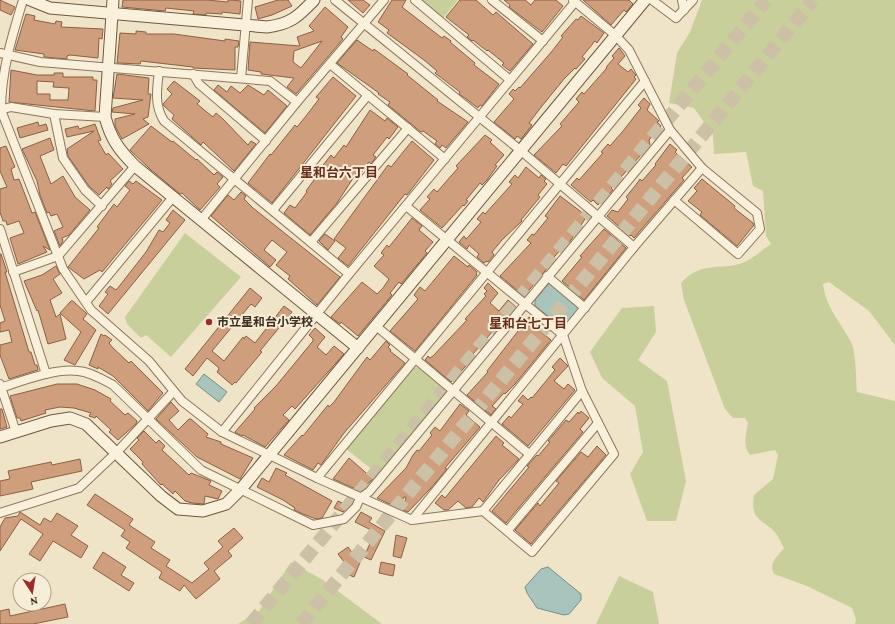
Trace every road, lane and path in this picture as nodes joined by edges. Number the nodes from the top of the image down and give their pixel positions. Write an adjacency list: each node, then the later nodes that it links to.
1 (23, 0): 21 (street)
2 (30, 0): 16 (street)
3 (113, 0): 16 (street)
4 (248, 0): 17 (street)
5 (314, 0): 17 (street)
6 (335, 0): 18 (street)
7 (384, 0): 18 (street)
8 (415, 0): 27 (street)
9 (492, 0): 20 (street)
10 (645, 0): 19 (street)
11 (652, 0): 15 (street)
12 (682, 0): 15 (street)
13 (693, 0): 15 (street)
14 (574, 1): 19 (street); 20 (street)
15 (684, 10)
16 (111, 13): 17 (street); 23 (street)
17 (246, 25): 26 (street)
18 (364, 25): 22 (street); 34 (street)
19 (615, 35): 28 (street); 38 (street)
20 (542, 41): 27 (street)
21 (4, 54): 23 (street); 31 (street)
22 (330, 64): 29 (street); 30 (street)
23 (108, 66): 24 (street); 33 (street)
24 (159, 71): 25 (street); 42 (street)
25 (193, 74): 26 (street); 37 (street)
26 (241, 78): 30 (street)
27 (510, 80): 34 (street)
28 (645, 81): 36 (street); 43 (street)
29 (368, 95): 35 (street); 48 (street)
30 (297, 102): 37 (street)
31 (1, 110): 32 (street); 56 (street)
32 (54, 114): 33 (street); 46 (street)
33 (104, 117): 40 (street)
34 (479, 118): 38 (street); 39 (street)
35 (408, 128): 39 (street); 53 (street)
36 (670, 130): 41 (street); 49 (street)
37 (266, 141): 42 (street)
38 (520, 150): 43 (street); 52 (street)
39 (445, 159): 47 (street)
40 (135, 166): 44 (street); 46 (street)
41 (702, 168): 45 (street); 45 (street)
42 (236, 179): 48 (street); 50 (street)
43 (560, 184): 49 (street); 57 (street)
44 (173, 197): 50 (street); 61 (street)
45 (674, 200): 54 (street)
46 (102, 206): 56 (street)
47 (406, 206): 52 (street); 59 (street)
48 (273, 210): 53 (street)
49 (598, 216): 54 (street); 60 (street)
50 (201, 220): 64 (street)
51 (0, 229): 55 (street)
52 (447, 239): 57 (street); 65 (street)
53 (311, 242): 59 (street)
54 (634, 247): 63 (street)
55 (3, 249): 58 (street)
56 (58, 256): 58 (street); 61 (street)
57 (487, 271): 62 (street); 68 (street)
58 (13, 272): 69 (street)
59 (349, 274): 64 (street)
60 (548, 276): 62 (street); 63 (street)
61 (86, 302): 73 (street)
62 (525, 303): 66 (street); 71 (street)
63 (585, 308): 66 (street)
64 (318, 314): 67 (street); 78 (street)
65 (376, 326): 67 (street); 68 (street)
66 (563, 335): 72 (street); 75 (street)
67 (358, 348): 82 (street)
68 (415, 359): 71 (street); 83 (street)
69 (46, 374): 70 (street); 74 (street)
70 (1, 386): 77 (street)
71 (453, 391): 75 (street); 85 (street)
72 (582, 391): 76 (street); 81 (street)
73 (173, 392): 74 (street); 78 (street)
74 (147, 418): 80 (street); 84 (street)
75 (490, 423): 81 (street); 88 (street)
76 (598, 424): 89 (street); 89 (street)
77 (16, 432): 79 (street); 80 (street)
78 (222, 432): 82 (street)
79 (0, 438)
80 (117, 452): 84 (street); 87 (street)
81 (529, 454): 86 (street)
82 (269, 455): 83 (street); 84 (street)
83 (316, 478): 85 (street)
84 (241, 489): 85 (street)
85 (360, 498): 88 (street)
86 (483, 511): 88 (street); 89 (street)
87 (0, 513)
88 (412, 520)
89 (508, 530)

